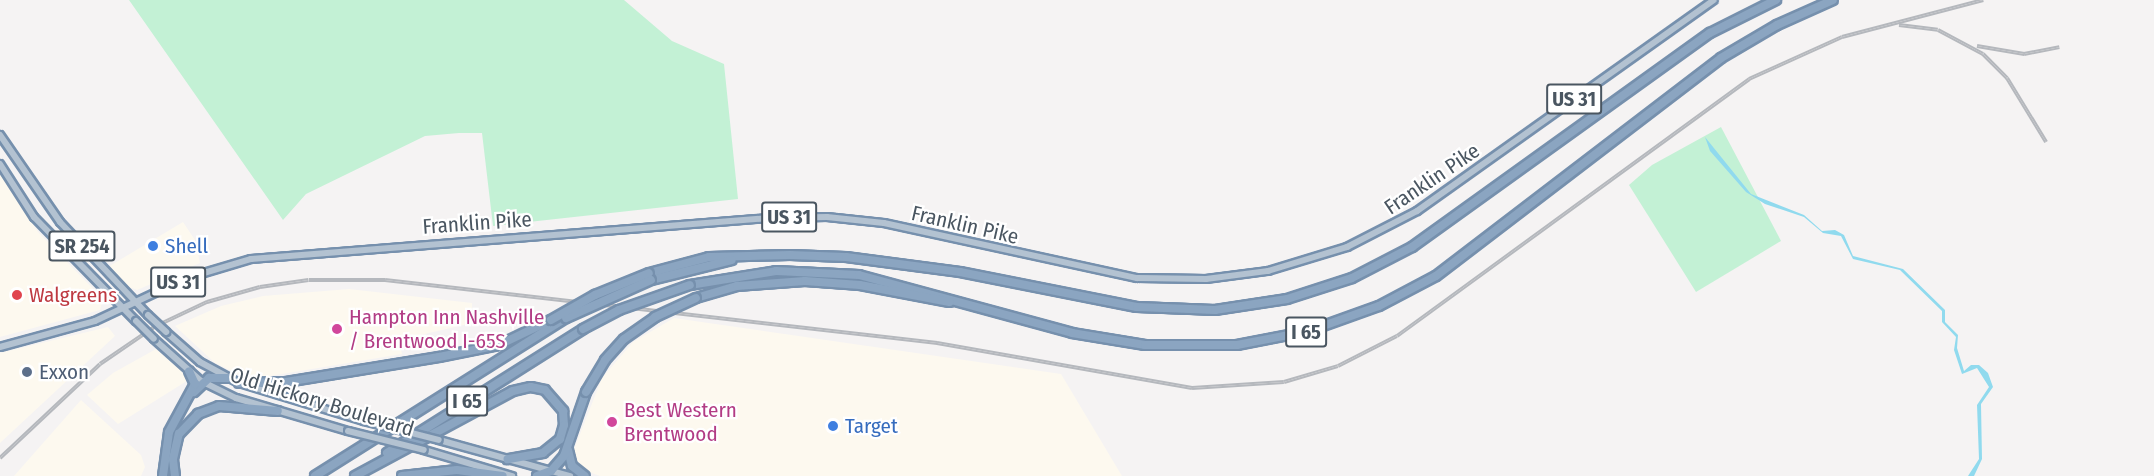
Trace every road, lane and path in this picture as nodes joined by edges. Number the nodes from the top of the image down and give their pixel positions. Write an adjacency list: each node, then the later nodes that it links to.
1 (1714, 0): 7 (main road, Franklin Pike / US 31)
2 (1776, 0): 6 (highway, I 65)
3 (1833, 0): 8 (highway, I 65)
4 (0, 135): 7 (main road, Old Hickory Boulevard / SR 254)
5 (0, 164): 9 (main road, Old Hickory Boulevard / SR 254)
6 (650, 277): 14 (highway, bridge); 23 (highway, I 65, bridge)
7 (136, 303): 9 (main road, US 31); 12 (main road, Old Hickory Boulevard / SR 254, bridge)
8 (983, 309): 17 (highway, bridge); 24 (highway, I 65, bridge)
9 (124, 310): 10 (main road, US 31); 11 (main road, Old Hickory Boulevard / SR 254, bridge)
10 (0, 346)
11 (189, 370): 13 (main road, Old Hickory Boulevard / SR 254); 15 (highway)
12 (229, 378): 13 (highway); 14 (main road, Old Hickory Boulevard / SR 254)
13 (204, 382): 15 (highway); 16 (main road, Old Hickory Boulevard / SR 254)
14 (239, 383): 18 (main road, Old Hickory Boulevard / SR 254, bridge)
15 (192, 394): 21 (highway)
16 (278, 411): 22 (highway); 27 (main road, Old Hickory Boulevard / SR 254, bridge)
17 (568, 449): 19 (highway); 29 (highway)
18 (508, 459): 20 (main road, Old Hickory Boulevard / SR 254); 24 (highway)
19 (551, 471): 20 (highway); 28 (main road)
20 (539, 472)
21 (163, 476)
22 (175, 476)
23 (315, 476)
24 (354, 476)
25 (402, 476): 26 (highway)
26 (503, 476)
27 (512, 476)
28 (570, 476)
29 (585, 476)

